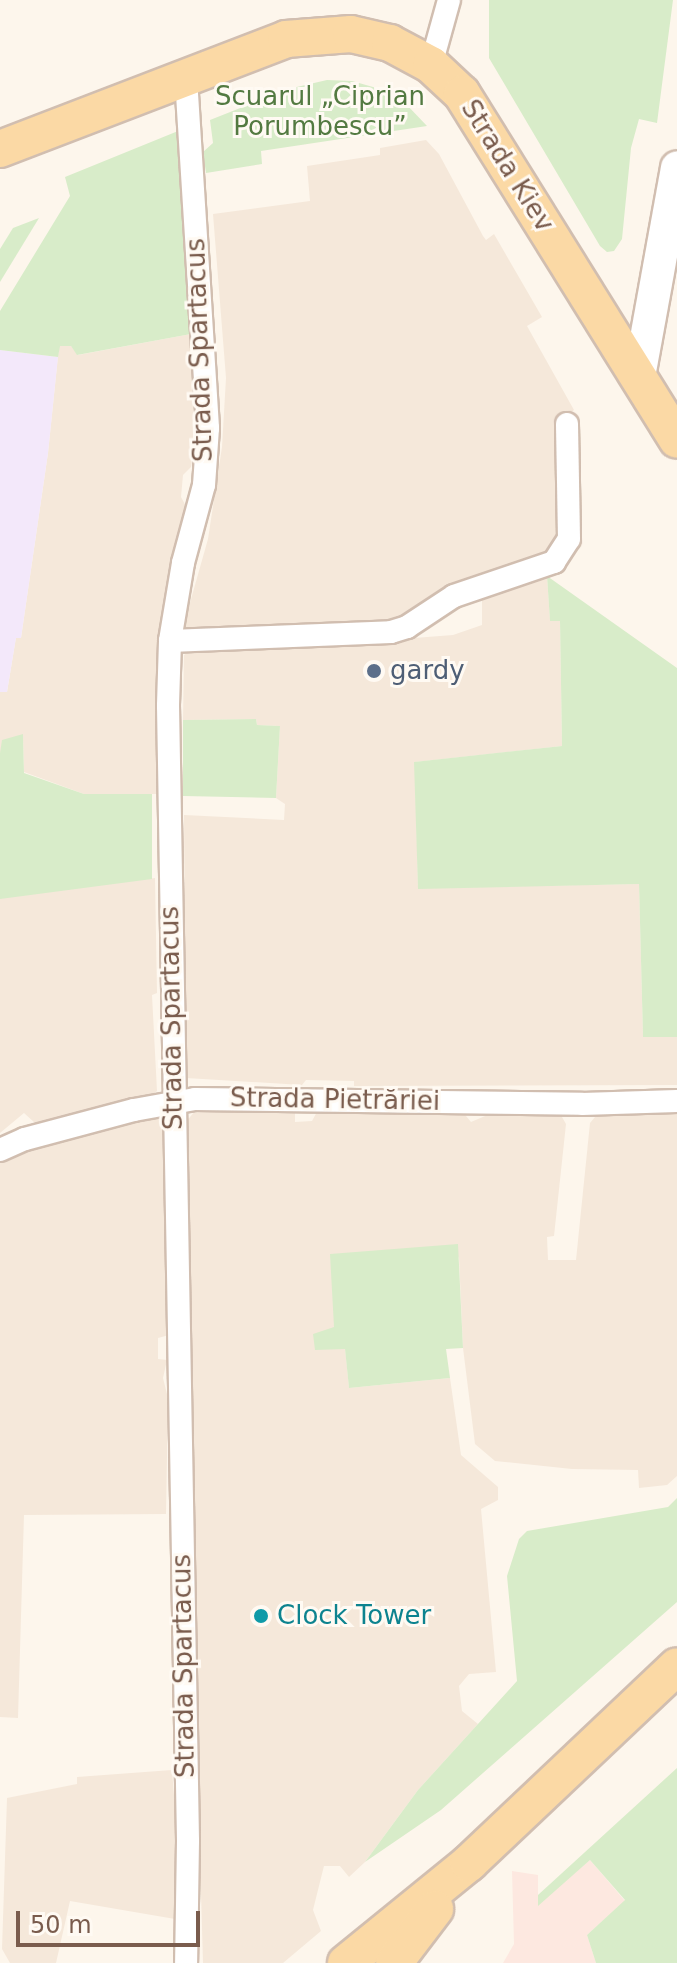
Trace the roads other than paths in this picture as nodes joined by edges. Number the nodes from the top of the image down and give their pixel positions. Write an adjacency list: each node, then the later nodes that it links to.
1 (449, 0): 2 (street)
2 (431, 65): 3 (main road, Strada Kiev); 6 (main road, Strada Kiev)
3 (186, 78): 4 (main road, Strada Kiev); 9 (street, Strada Spartacus)
4 (0, 149)
5 (677, 167): 6 (main road)
6 (639, 377): 8 (main road, Strada Kiev)
7 (567, 424): 9 (street)
8 (677, 440)
9 (170, 641): 10 (street, Strada Spartacus)
10 (173, 1101): 11 (street, Strada Pietrăriei); 12 (street, Strada Pietrăriei); 15 (street, Strada Spartacus)
11 (677, 1101)
12 (0, 1150)
13 (677, 1666): 14 (main road)
14 (469, 1863): 16 (main road); 17 (main road)
15 (186, 1963)
16 (346, 1963)
17 (394, 1963)

